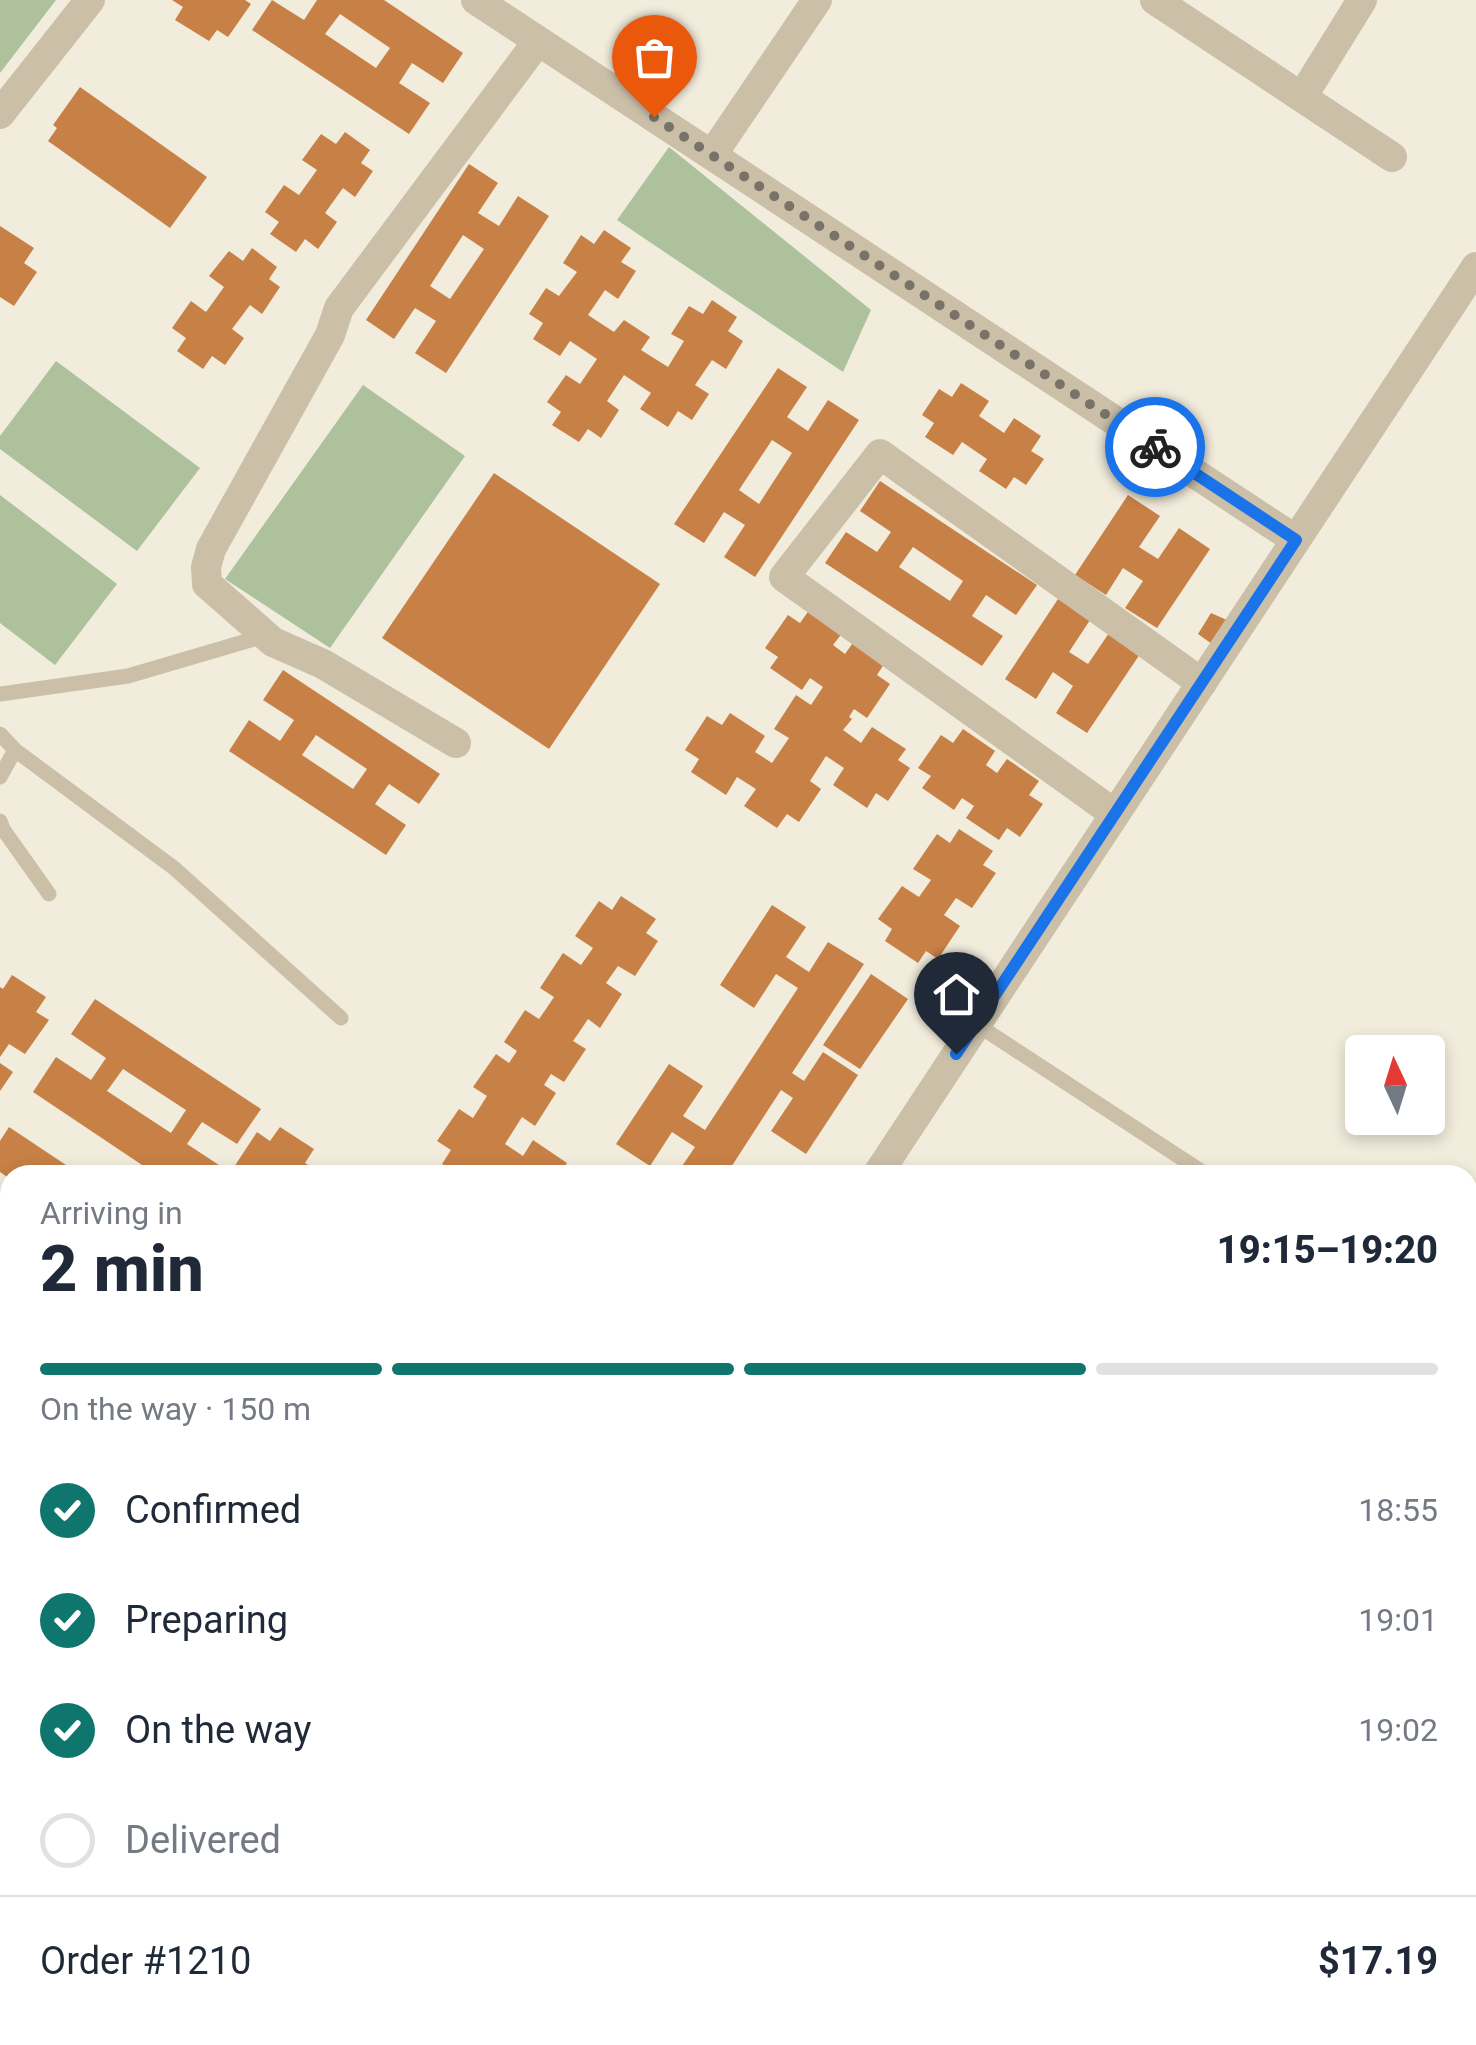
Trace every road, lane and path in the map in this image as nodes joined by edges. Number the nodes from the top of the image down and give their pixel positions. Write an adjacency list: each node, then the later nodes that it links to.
1 (90, 0): 8 (street)
2 (476, 0): 6 (street)
3 (817, 0): 9 (street)
4 (1155, 0): 7 (street)
5 (1362, 0): 7 (street)
6 (538, 41): 9 (street); 13 (street)
7 (1302, 97): 10 (street)
8 (0, 114)
9 (712, 155): 12 (street)
10 (1392, 157)
11 (1476, 267): 12 (street)
12 (1296, 540): 14 (street)
13 (266, 635): 15 (lane); 17 (street)
14 (1202, 683): 20 (street); 20 (street)
15 (0, 694)
16 (0, 734): 18 (lane)
17 (456, 744)
18 (15, 750): 19 (lane); 23 (lane)
19 (0, 777)
20 (1116, 814): 24 (street)
21 (0, 821): 22 (lane)
22 (50, 894)
23 (342, 1018)
24 (976, 1024): 25 (street); 26 (lane)
25 (884, 1165)
26 (1192, 1165)

